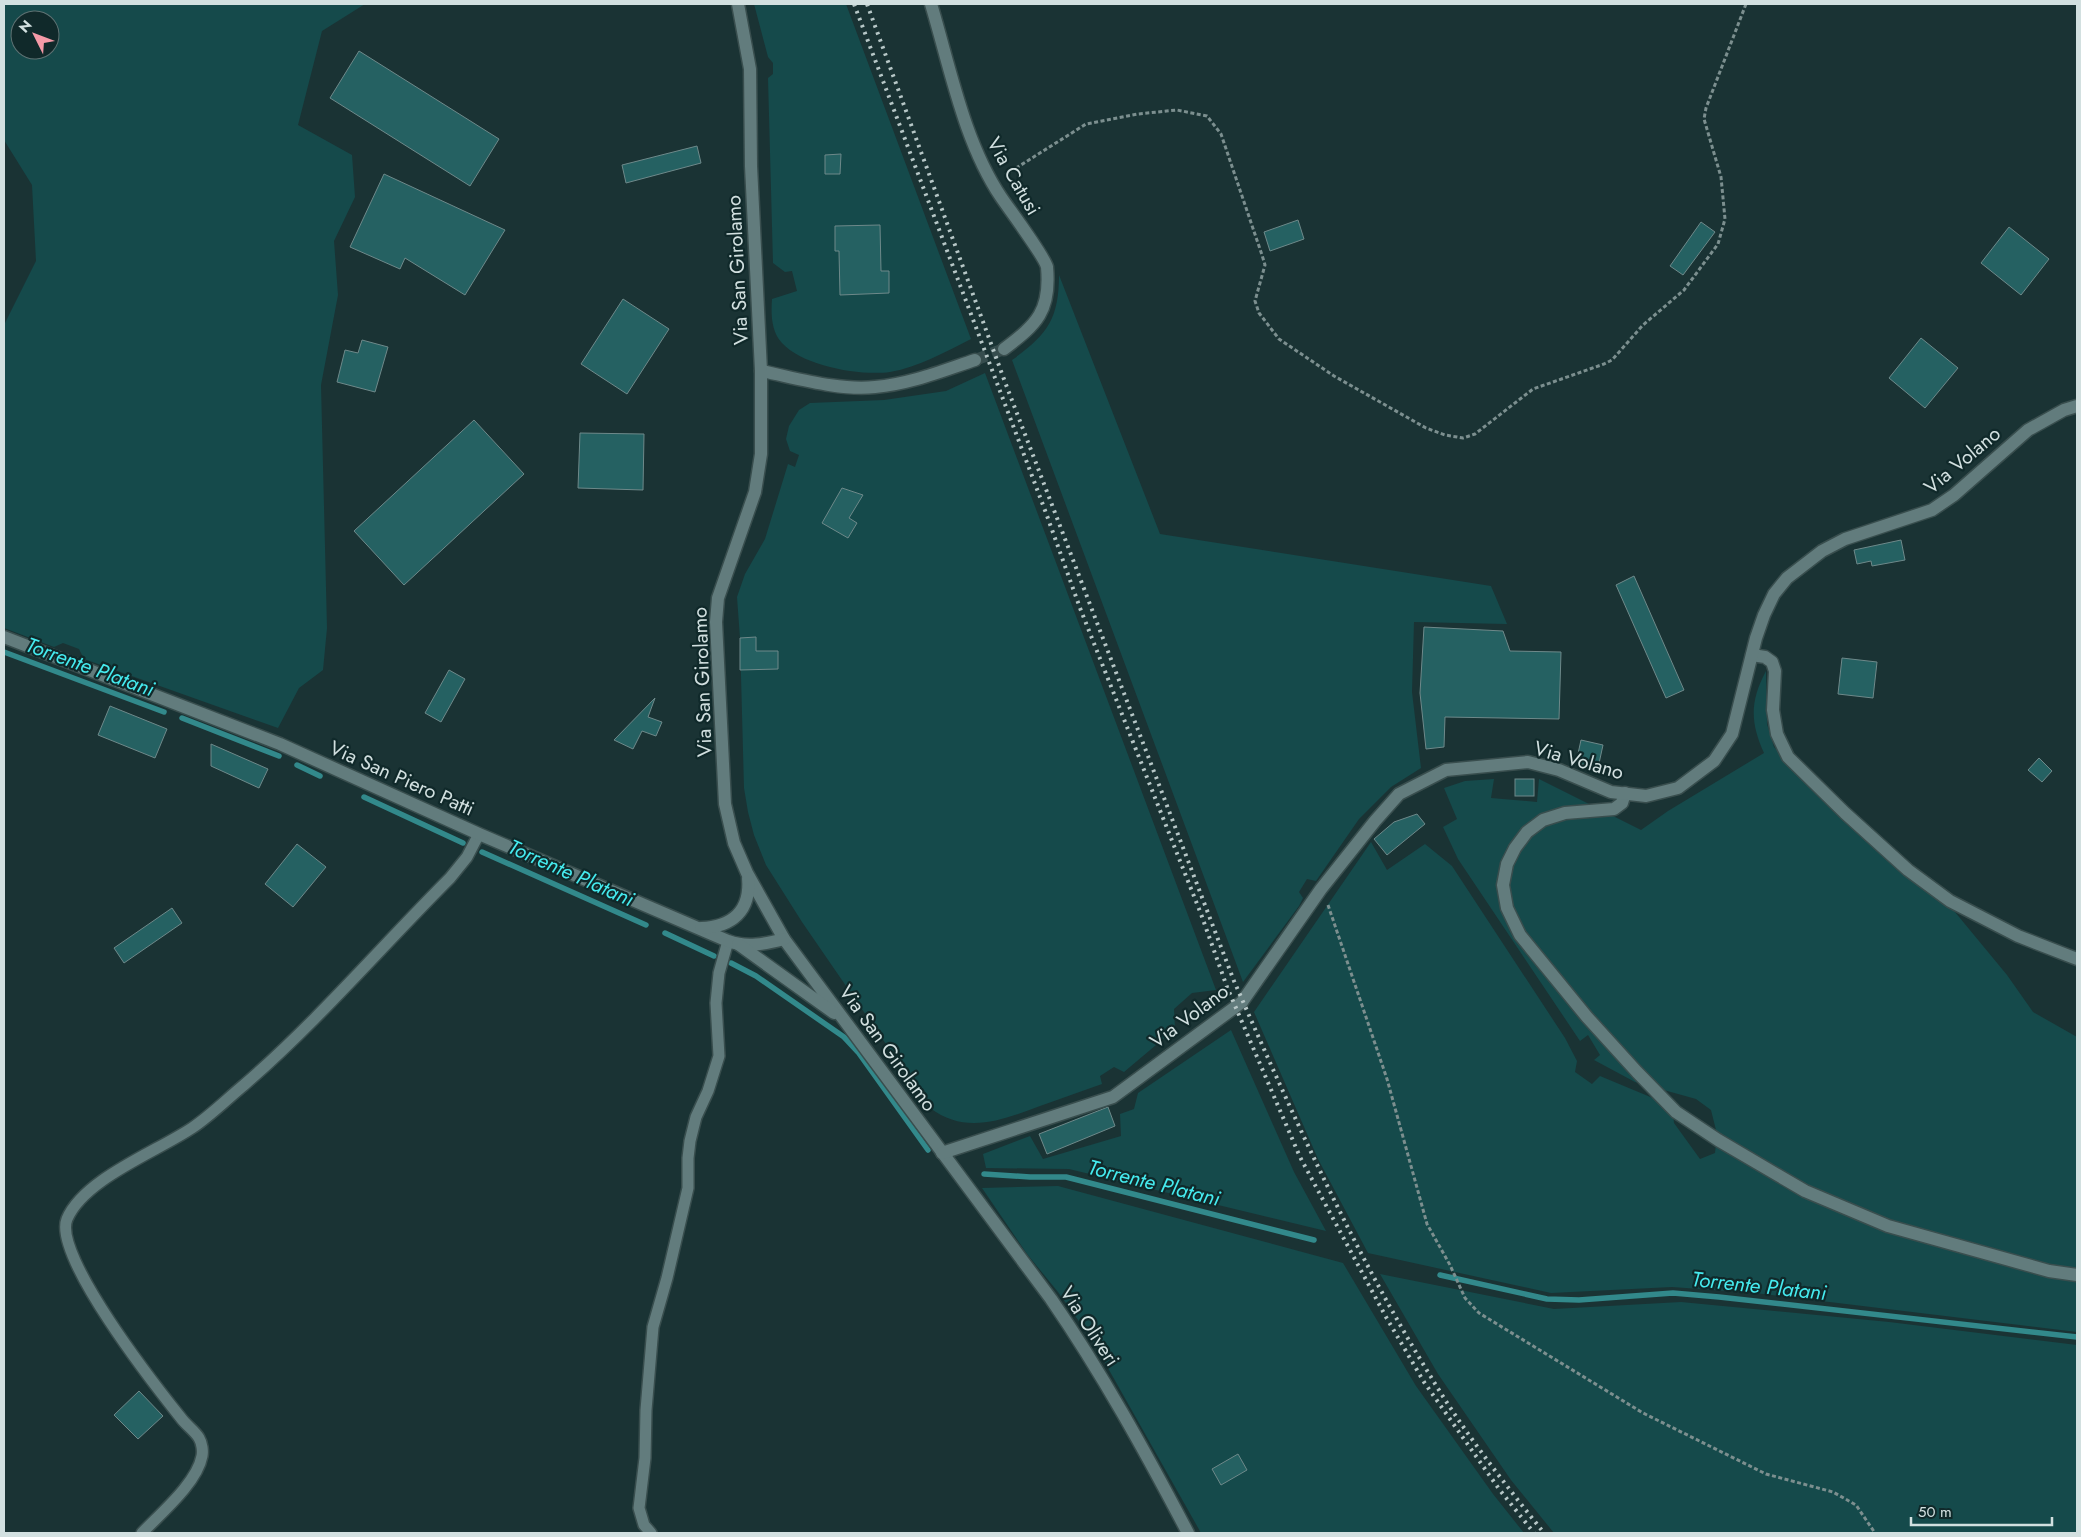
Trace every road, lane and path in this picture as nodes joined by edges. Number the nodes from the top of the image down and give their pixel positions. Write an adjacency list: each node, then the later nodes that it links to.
1 (738, 4): 7 (street, Via San Girolamo)
2 (931, 4): 4 (street, Via Catusi)
3 (1746, 4): 4 (path)
4 (992, 183): 5 (street, Via Catusi)
5 (1004, 349)
6 (975, 360): 7 (street)
7 (761, 371): 13 (street, Via San Girolamo)
8 (2077, 406): 10 (street, Via Volano)
9 (4, 637): 12 (street, Via San Piero Patti)
10 (1752, 655): 11 (street, Via Volano); 18 (street)
11 (1625, 794): 20 (street, Via Volano); 21 (street)
12 (479, 834): 15 (street, Via San Piero Patti); 22 (lane)
13 (747, 873): 15 (street); 16 (street, Via San Girolamo)
14 (1334, 919): 25 (path)
15 (698, 928): 17 (street, Via San Piero Patti)
16 (784, 939): 17 (street, Via San Piero Patti); 19 (street, Via San Girolamo)
17 (733, 943): 19 (street); 23 (lane)
18 (2077, 959)
19 (845, 1021): 20 (street, Via San Girolamo)
20 (942, 1153): 24 (street, Via Oliveri)
21 (2077, 1275)
22 (142, 1533)
23 (651, 1533)
24 (1188, 1533)
25 (1875, 1533)

